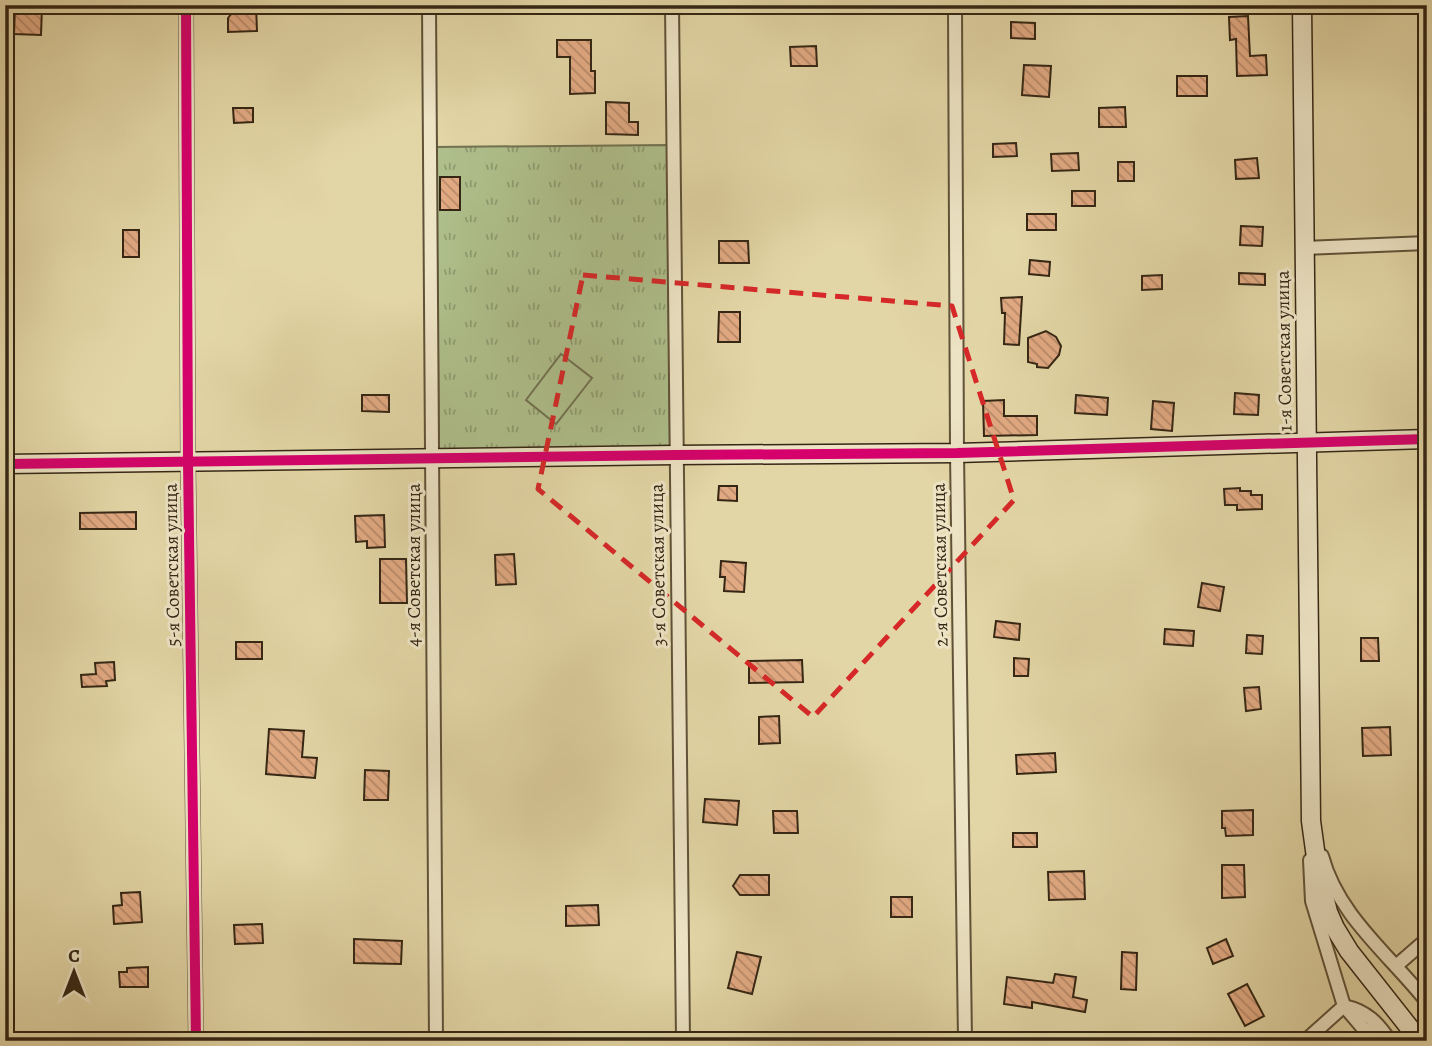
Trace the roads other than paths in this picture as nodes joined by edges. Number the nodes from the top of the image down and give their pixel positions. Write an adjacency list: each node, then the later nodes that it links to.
1 (186, 5): 13 (street, 5-я Советская улица)
2 (429, 5): 12 (street, 4-я Советская улица)
3 (672, 5): 11 (street, 3-я Советская улица)
4 (955, 5): 10 (street, 2-я Советская улица)
5 (1303, 5): 7 (street, 1-я Советская улица)
6 (1427, 243): 7 (street)
7 (1304, 248): 9 (street, 1-я Советская улица)
8 (1427, 439): 9 (street)
9 (1306, 443): 10 (street); 15 (street, 1-я Советская улица)
10 (957, 453): 11 (street); 23 (street, 2-я Советская улица)
11 (675, 455): 12 (street); 22 (street, 3-я Советская улица)
12 (433, 458): 13 (street); 21 (street, 4-я Советская улица)
13 (188, 461): 14 (street); 20 (street, 5-я Советская улица)
14 (5, 464)
15 (1311, 821): 17 (street); 19 (street); 27 (street, 1-я Советская улица)
16 (1427, 939): 17 (street)
17 (1396, 966): 18 (street)
18 (1427, 1002)
19 (1344, 1006): 24 (street); 25 (street); 26 (street)
20 (196, 1041)
21 (436, 1041)
22 (683, 1041)
23 (965, 1041)
24 (1305, 1041)
25 (1384, 1041)
26 (1390, 1041)
27 (1420, 1041)

